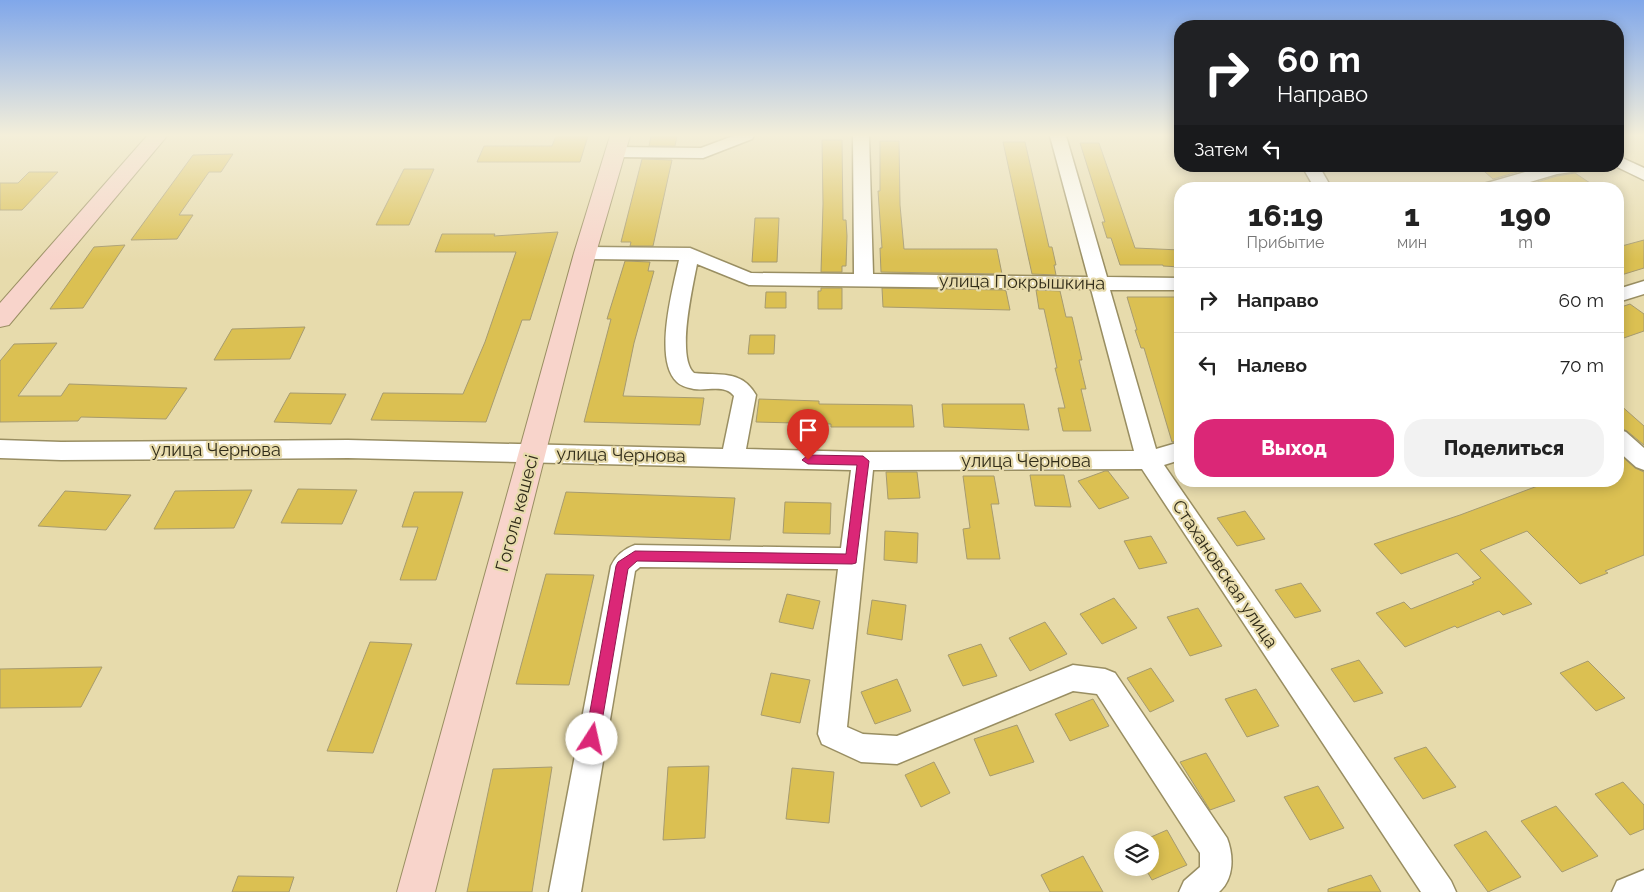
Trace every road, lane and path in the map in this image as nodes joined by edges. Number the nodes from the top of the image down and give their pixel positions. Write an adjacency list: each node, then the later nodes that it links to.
1 (121, 178): 14 (main road)
2 (607, 178): 7 (main road, Гоголь көшесі)
3 (861, 178): 9 (street)
4 (1069, 178): 10 (street, Стахановская улица)
5 (1525, 178): 6 (street)
6 (1510, 182)
7 (585, 254): 8 (street, улица Покрышкина); 18 (main road, Гоголь көшесі)
8 (690, 254): 9 (street, улица Покрышкина); 19 (street)
9 (864, 280): 10 (street, улица Покрышкина)
10 (1098, 282): 11 (street, улица Покрышкина); 20 (street, Стахановская улица)
11 (1174, 284)
12 (1644, 287): 13 (street)
13 (1624, 294)
14 (0, 319)
15 (1624, 443): 22 (street)
16 (0, 449): 18 (street, улица Чернова)
17 (1174, 452): 20 (street, улица Чернова)
18 (532, 453): 19 (street, улица Чернова); 25 (main road, Гоголь көшесі)
19 (733, 458): 21 (street, улица Чернова)
20 (1148, 460): 21 (street, улица Чернова); 28 (street, Стахановская улица)
21 (863, 461): 23 (street)
22 (1644, 461)
23 (852, 559): 26 (street); 27 (street)
24 (1644, 886): 29 (street)
25 (416, 892)
26 (565, 892)
27 (1195, 892)
28 (1440, 892)
29 (1628, 892)

